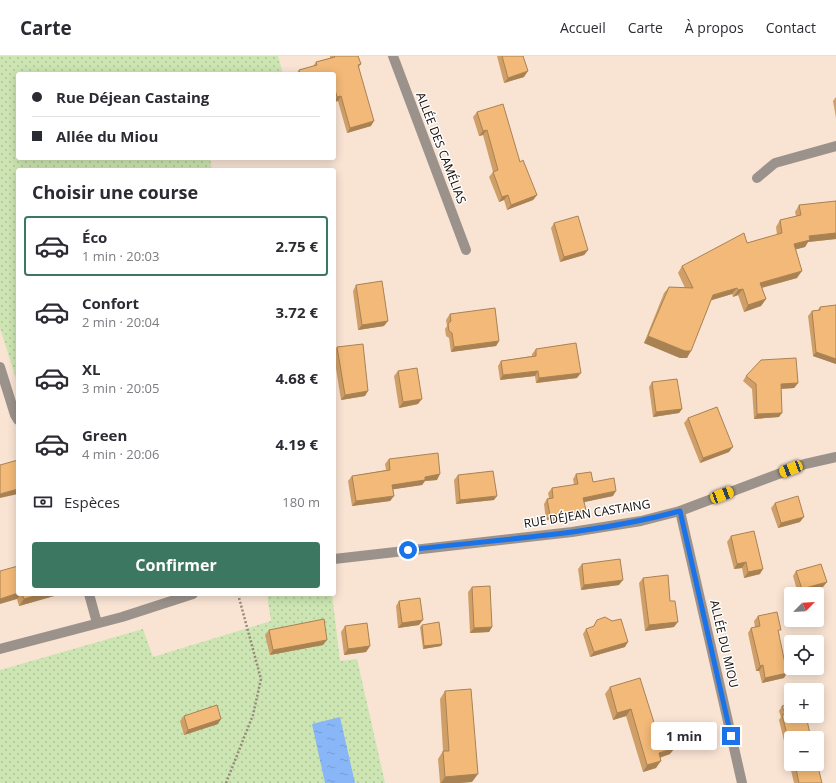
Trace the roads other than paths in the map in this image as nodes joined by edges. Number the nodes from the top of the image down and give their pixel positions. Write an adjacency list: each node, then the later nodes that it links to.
1 (393, 56): 4 (street, ALLÉE DES CAMÉLIAS)
2 (836, 146): 3 (street)
3 (757, 178)
4 (466, 250)
5 (0, 367): 6 (street)
6 (16, 417)
7 (836, 457): 8 (street, RUE DÉJEAN CASTAING)
8 (680, 511): 9 (street, RUE DÉJEAN CASTAING); 14 (street, ALLÉE DU MIOU)
9 (336, 559)
10 (90, 596): 12 (street)
11 (186, 596): 12 (street)
12 (97, 623): 13 (street)
13 (0, 649)
14 (742, 783)

